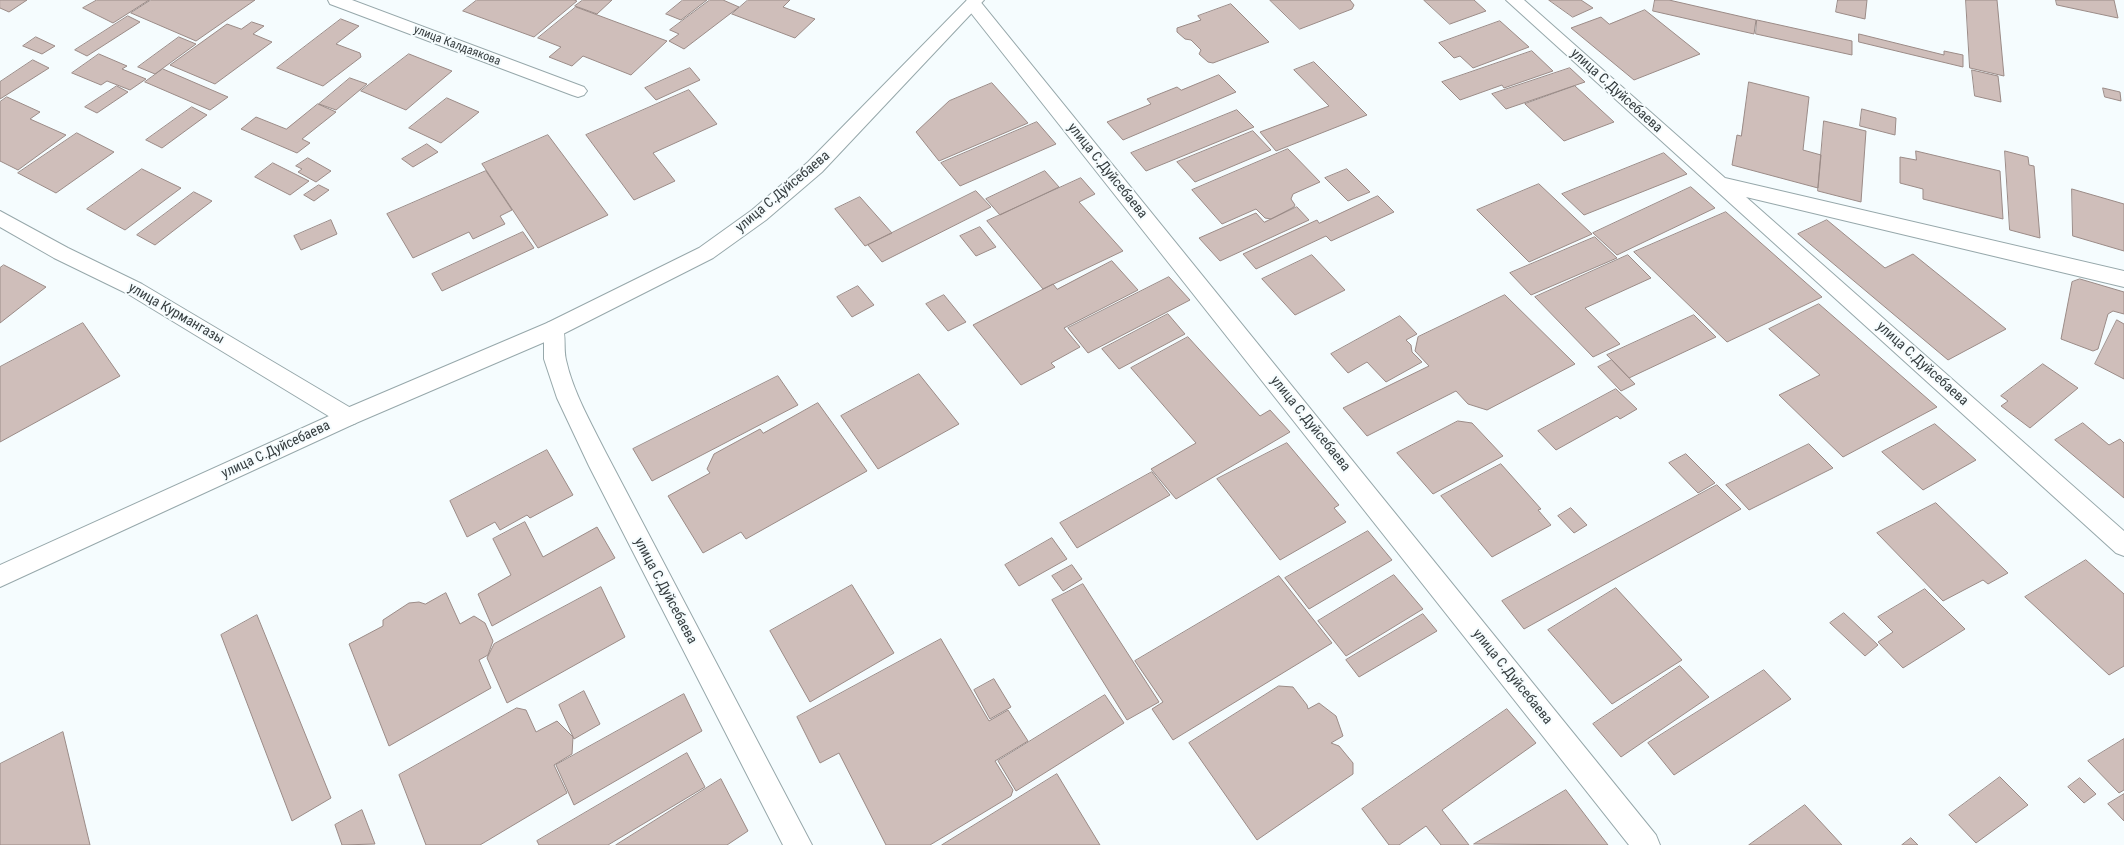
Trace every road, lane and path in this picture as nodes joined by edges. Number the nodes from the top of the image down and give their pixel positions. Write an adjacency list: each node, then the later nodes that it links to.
1 (336, 0): 4 (street, улица Калдаякова)
2 (1514, 0): 5 (street, улица С.Дуйсебаева)
3 (975, 2): 8 (street, улица С.Дуйсебаева); 13 (street, улица С.Дуйсебаева)
4 (578, 91)
5 (1719, 183): 7 (street, улица С.Дуйсебаева); 10 (street, улица С.Дуйсебаева)
6 (0, 218): 9 (street, улица Курмангазы)
7 (2124, 279)
8 (554, 329): 9 (street, улица С.Дуйсебаева); 12 (street, улица С.Дуйсебаева)
9 (348, 417): 11 (street, улица С.Дуйсебаева)
10 (2124, 546)
11 (0, 576)
12 (798, 845)
13 (1646, 845)

